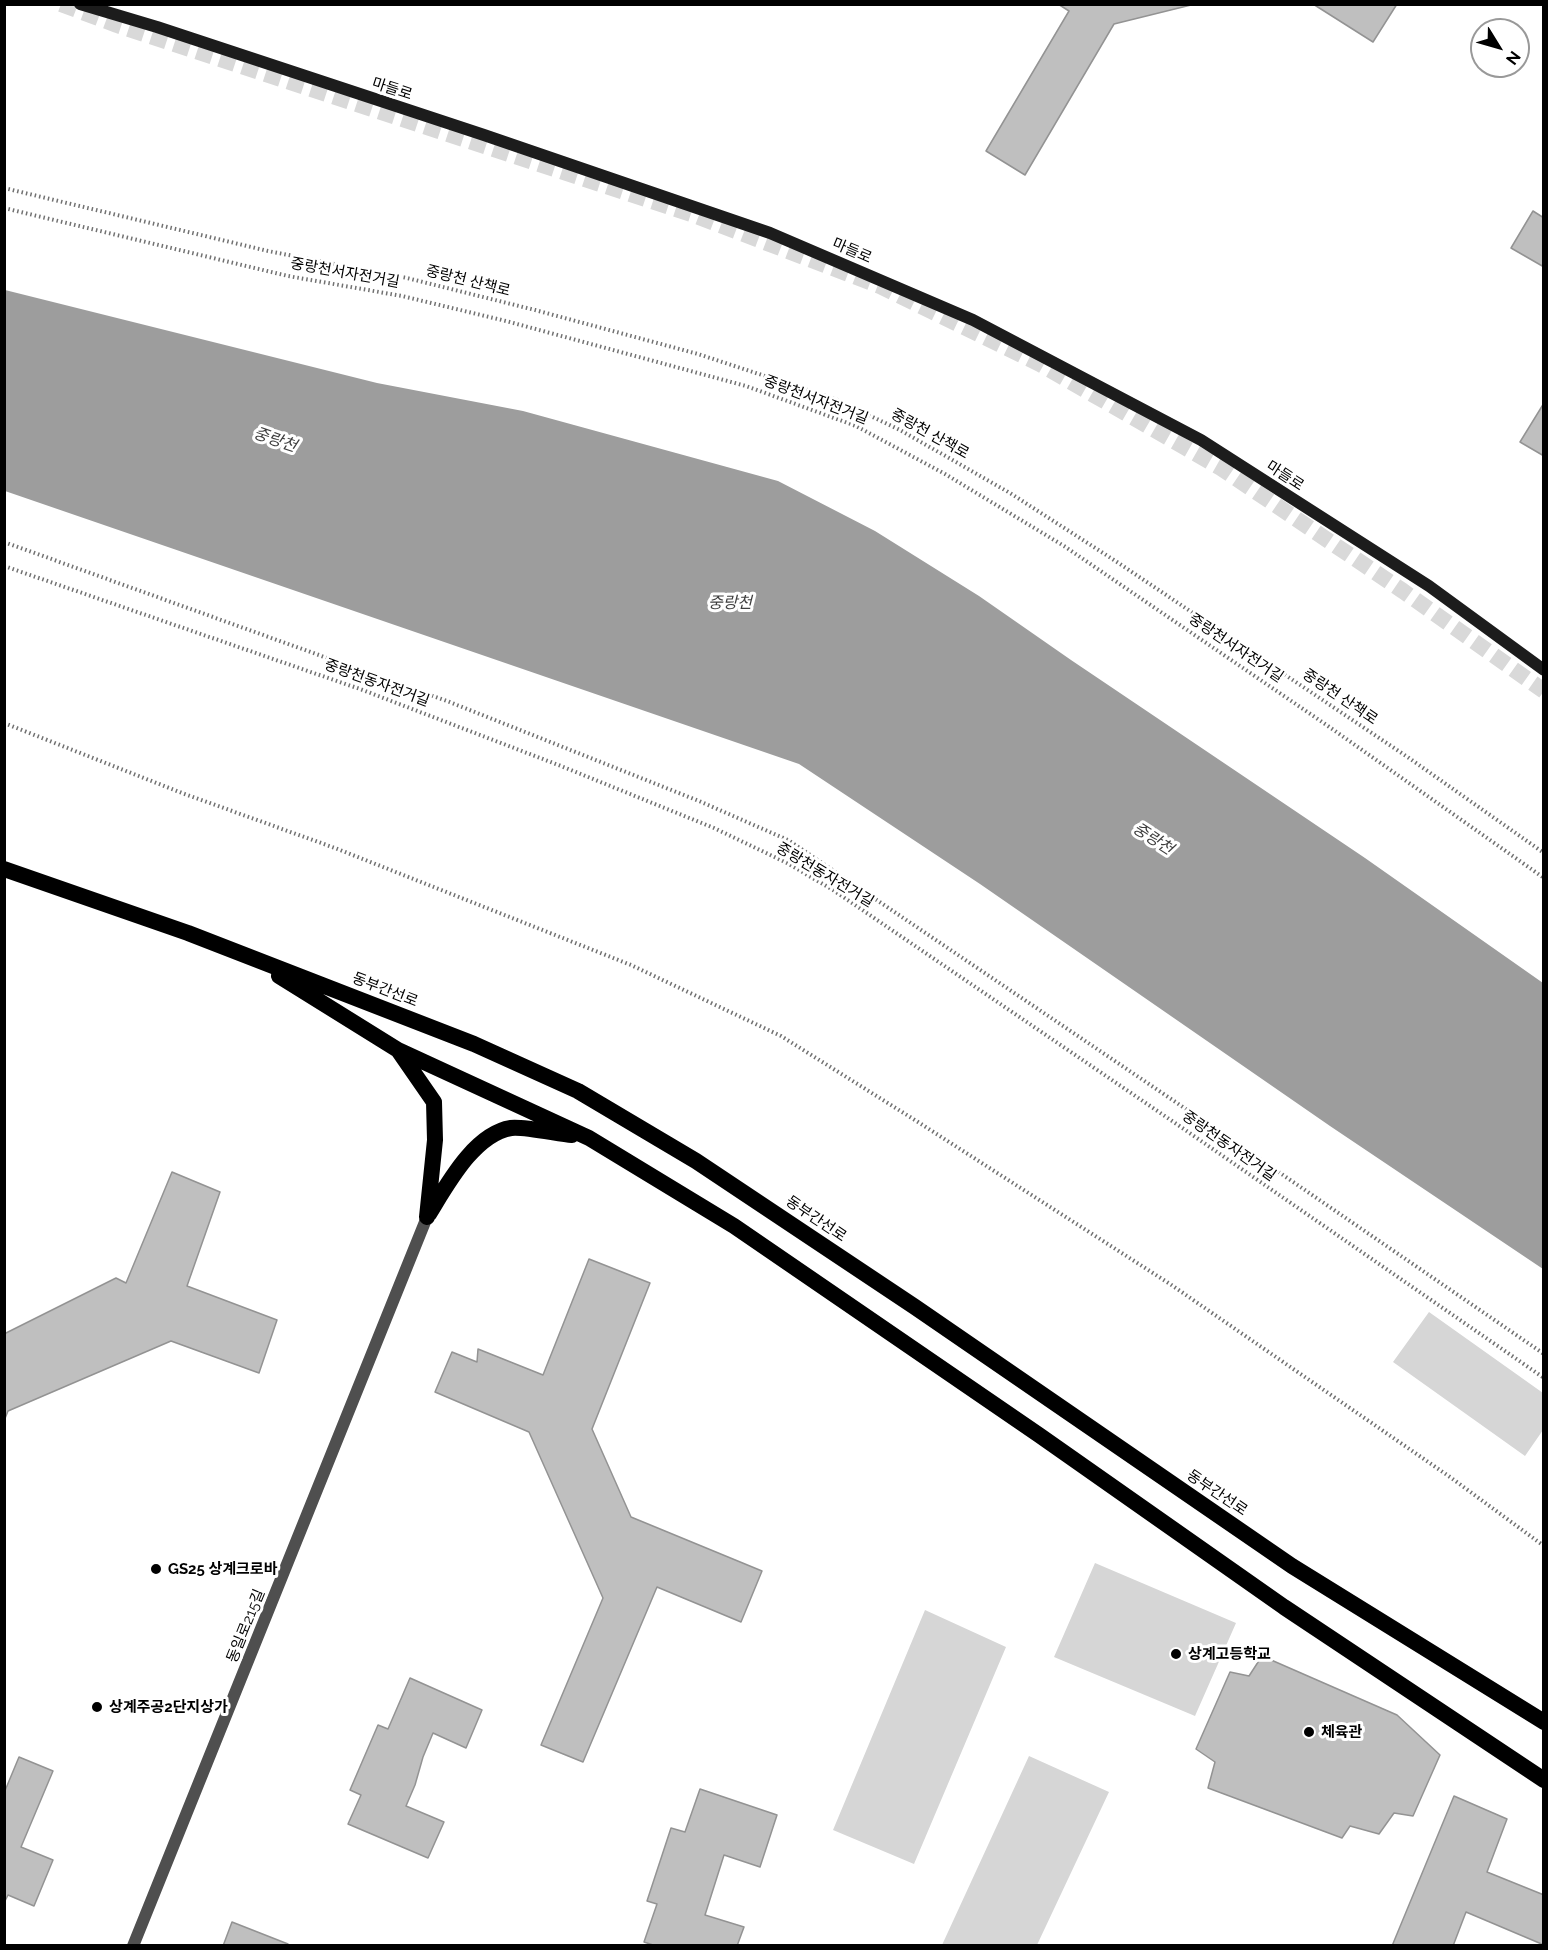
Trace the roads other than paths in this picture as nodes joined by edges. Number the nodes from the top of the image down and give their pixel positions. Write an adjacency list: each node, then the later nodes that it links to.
1 (80, 4): 2 (main road, 마들로)
2 (1544, 670)
3 (4, 868): 4 (highway, 동부간선로)
4 (245, 955): 5 (highway); 8 (highway, 동부간선로)
5 (398, 1050): 6 (highway); 7 (highway)
6 (589, 1138): 7 (highway); 9 (highway)
7 (427, 1217): 10 (street, 동일로215길)
8 (1544, 1722)
9 (1544, 1780)
10 (133, 1946)

